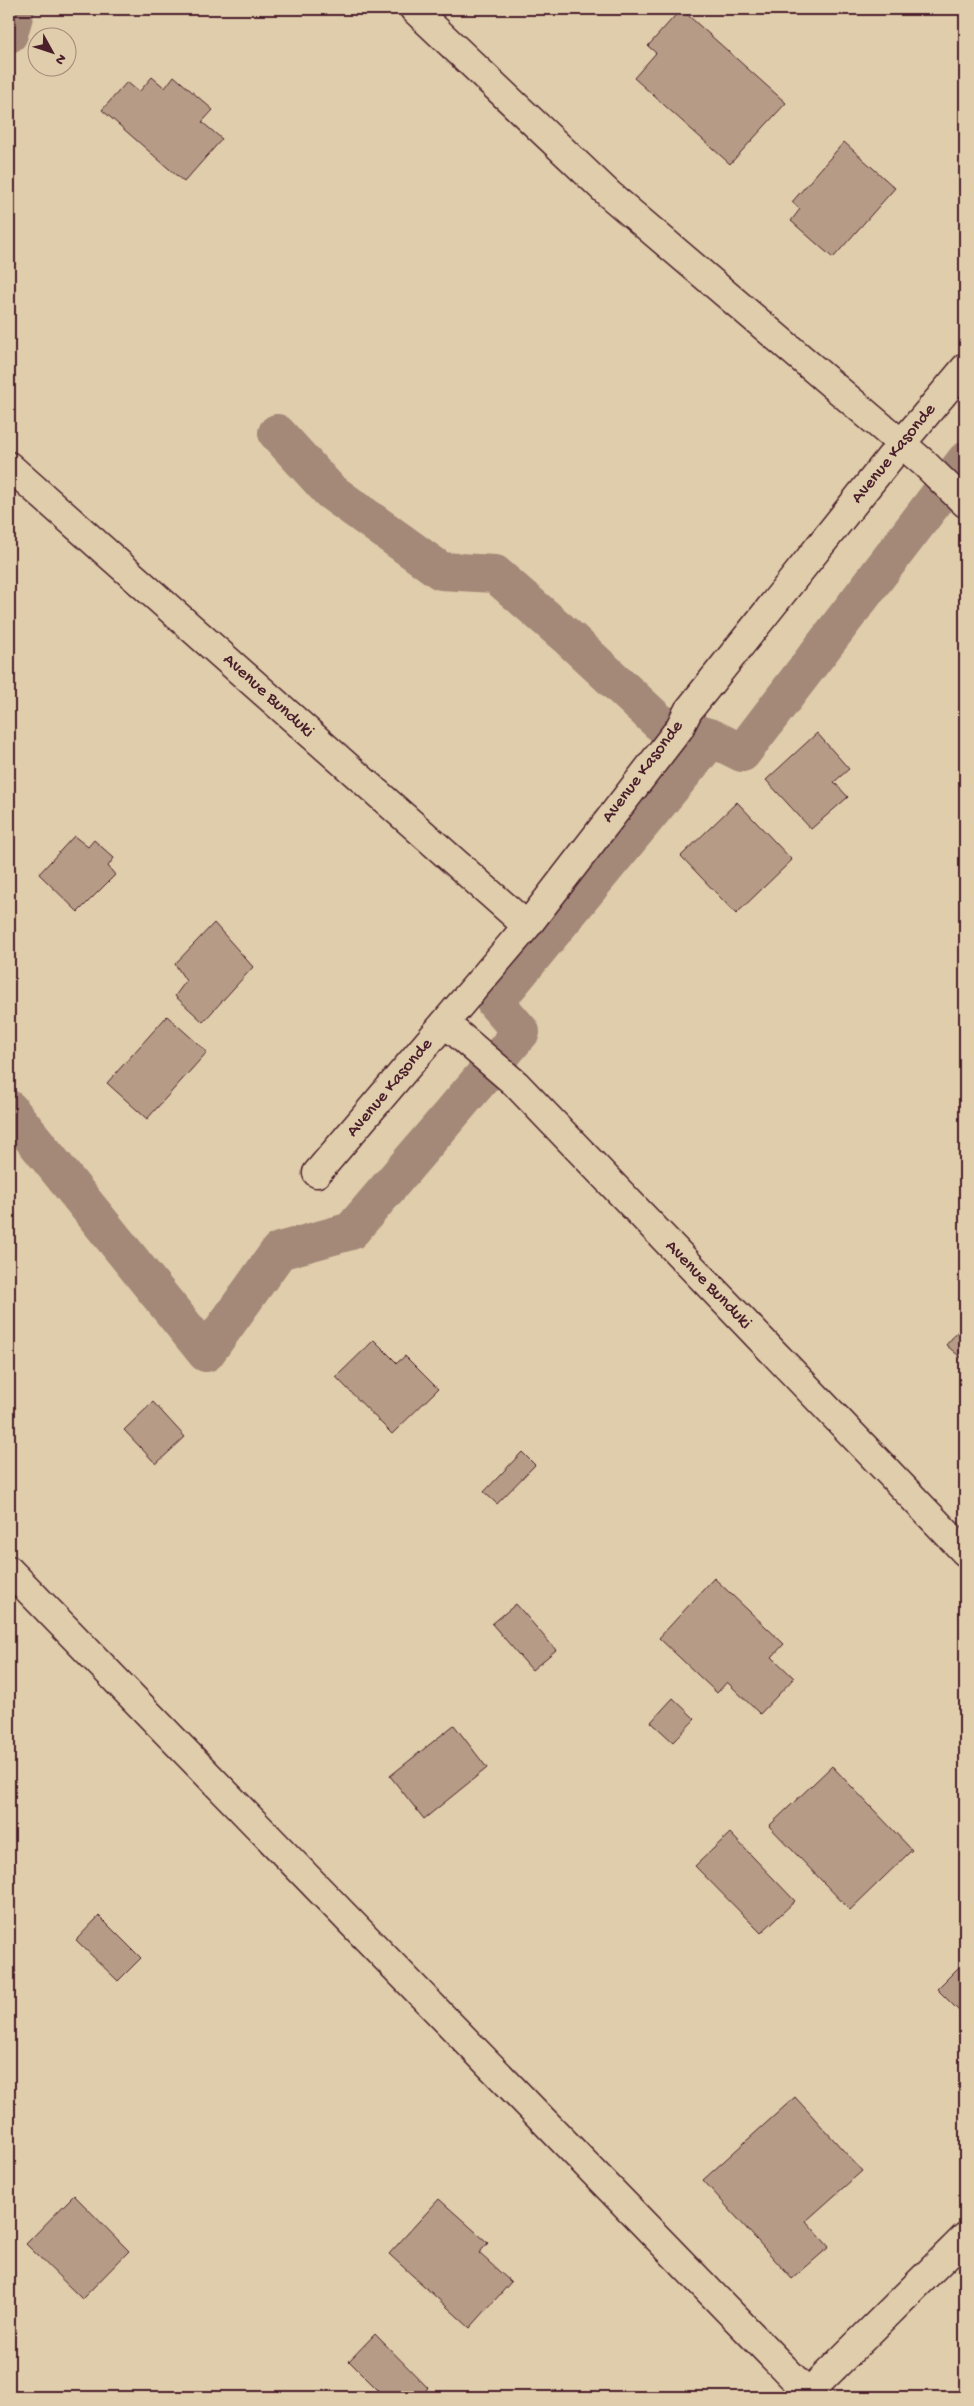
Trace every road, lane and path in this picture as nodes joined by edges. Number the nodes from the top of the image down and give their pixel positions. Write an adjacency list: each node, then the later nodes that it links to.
1 (414, 9): 3 (street)
2 (965, 368): 3 (street, Avenue Kasonde)
3 (901, 444): 5 (street); 6 (street, Avenue Kasonde)
4 (9, 466): 6 (street, Avenue Bunduki)
5 (963, 501)
6 (527, 926): 7 (street, Avenue Kasonde)
7 (445, 1023): 8 (street, Avenue Kasonde); 9 (street, Avenue Bunduki)
8 (317, 1173)
9 (965, 1552)
10 (9, 1570): 12 (street)
11 (965, 2237): 12 (street)
12 (808, 2396)

